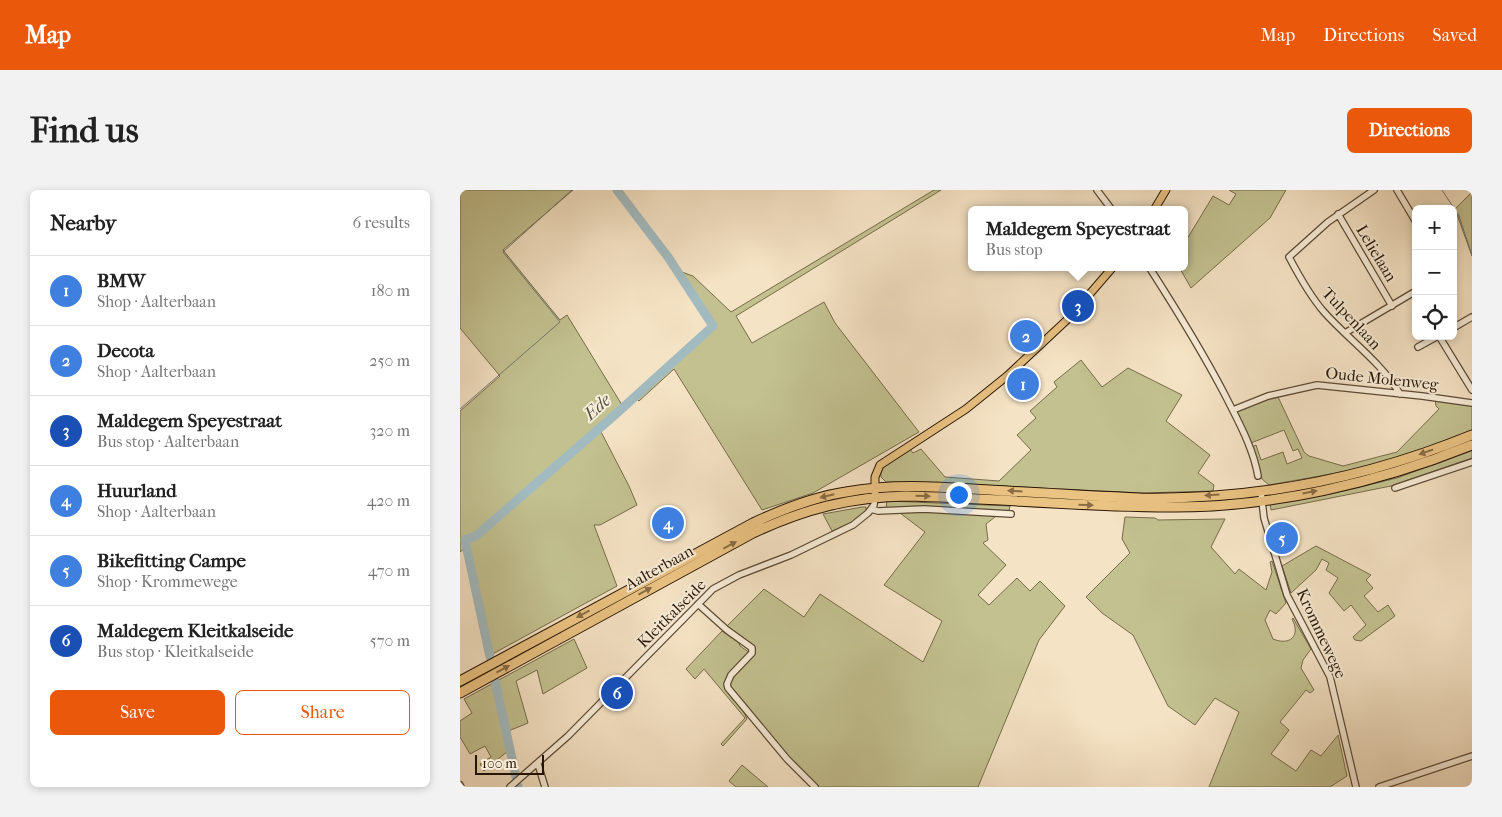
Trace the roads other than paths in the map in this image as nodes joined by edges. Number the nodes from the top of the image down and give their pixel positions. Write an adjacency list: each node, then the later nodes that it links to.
1 (1097, 190): 5 (street)
2 (1166, 190): 6 (main road)
3 (1374, 190): 7 (street)
4 (1397, 190): 8 (street)
5 (1109, 206)
6 (1156, 206)
7 (1338, 214): 12 (street, Lelielaan); 15 (street, Tulpenlaan)
8 (1412, 215)
9 (1110, 271): 28 (main road)
10 (1152, 271): 22 (street)
11 (1412, 294): 12 (street)
12 (1392, 306): 15 (street)
13 (1472, 317): 14 (street)
14 (1457, 326)
15 (1344, 333): 20 (street, Tulpenlaan)
16 (1431, 340): 18 (street)
17 (1441, 340): 19 (street)
18 (1418, 348)
19 (1472, 390)
20 (1400, 394): 21 (street, Oude Molenweg); 22 (street, Oude Molenweg)
21 (1472, 403)
22 (1233, 410): 26 (street)
23 (1472, 435): 29 (highway, one-way to 29)
24 (1472, 445): 29 (highway, one-way to 24)
25 (1472, 462): 27 (street)
26 (1258, 476)
27 (1395, 488)
28 (875, 492): 29 (highway); 30 (street); 33 (highway, Aalterbaan, one-way to 33); 34 (highway, Aalterbaan, one-way to 28)
29 (1261, 496): 40 (street, Krommewege)
30 (871, 509): 31 (street); 32 (street, Kleitkalseide)
31 (1011, 514)
32 (698, 604): 36 (street, Kleitkalseide); 39 (street)
33 (460, 681)
34 (460, 692)
35 (1472, 756): 41 (street)
36 (538, 764): 37 (street, Kleitkalseide); 38 (street)
37 (510, 787)
38 (545, 787)
39 (815, 787)
40 (1356, 787)
41 (1379, 787)

